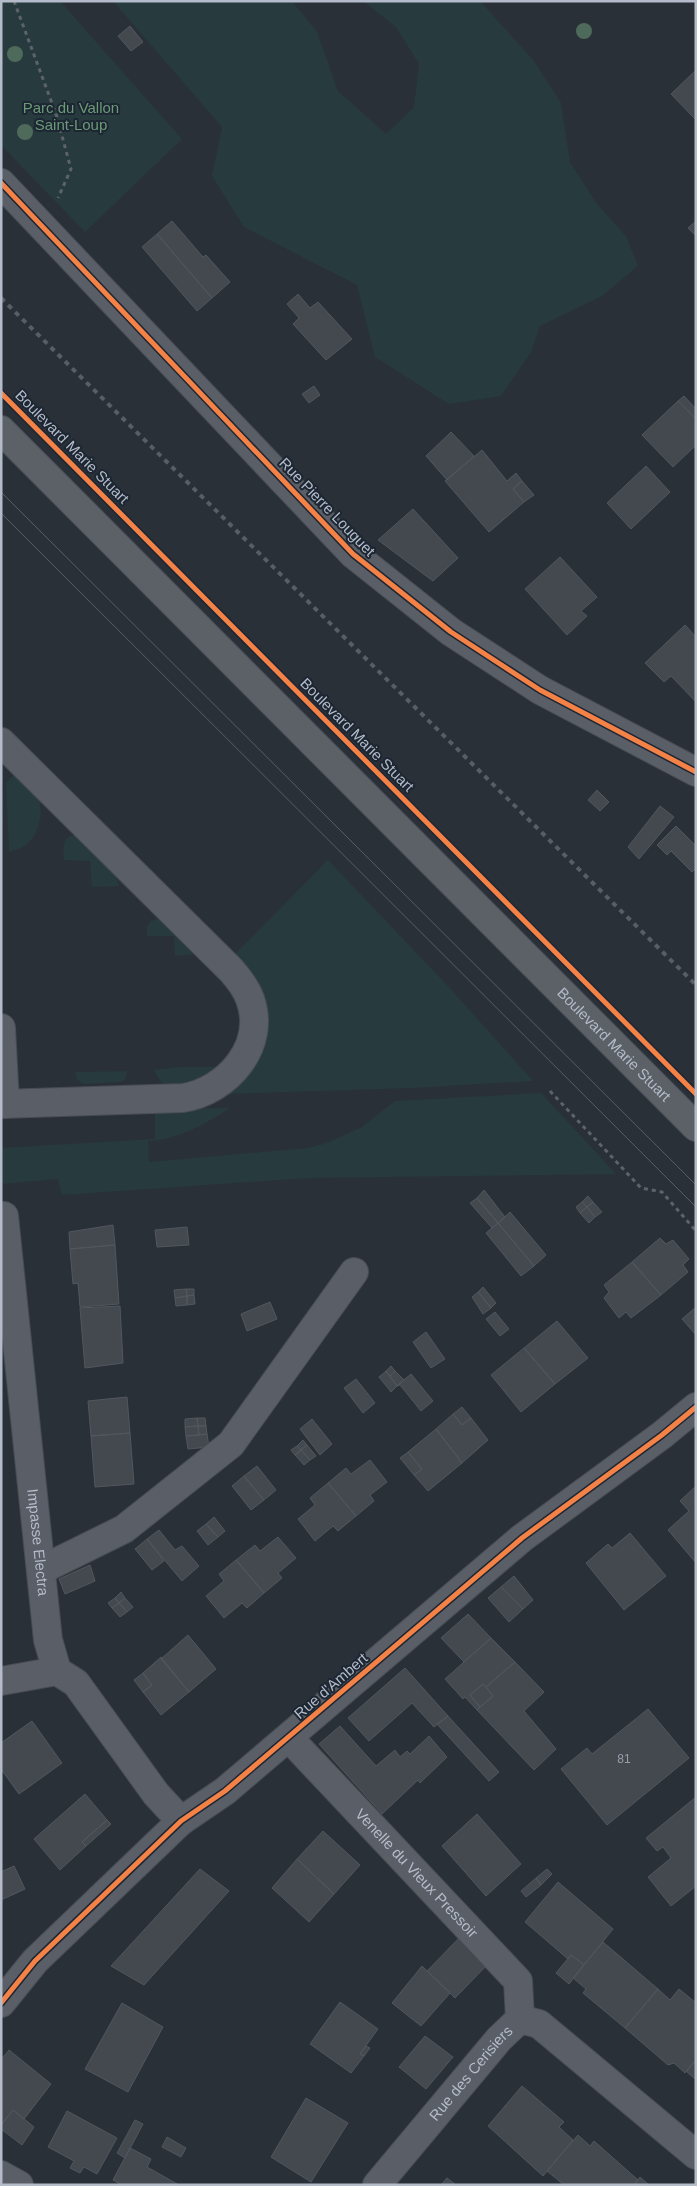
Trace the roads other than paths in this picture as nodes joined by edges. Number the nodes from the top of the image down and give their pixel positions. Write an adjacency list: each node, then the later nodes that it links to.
1 (1, 183): 4 (street, Rue Pierre Louguet)
2 (1, 430): 7 (main road, Boulevard Marie Stuart)
3 (1, 742): 6 (street)
4 (696, 772)
5 (1, 1028): 6 (street)
6 (3, 1104)
7 (696, 1127)
8 (4, 1216): 11 (street, Impasse Electra)
9 (354, 1272): 11 (street)
10 (696, 1407): 14 (street, Rue d'Ambert)
11 (41, 1570): 12 (street, Impasse Electra)
12 (58, 1672): 13 (street); 15 (street)
13 (1, 1681)
14 (289, 1738): 15 (street, Rue d'Ambert); 17 (street, Venelle du Vieux Pressoir)
15 (181, 1821): 16 (street, Rue d'Ambert)
16 (1, 2003)
17 (520, 2019): 18 (street, Rue des Cerisiers); 21 (street, Rue des Cerisiers)
18 (696, 2154)
19 (1, 2175): 20 (street)
20 (19, 2185)
21 (377, 2185)

